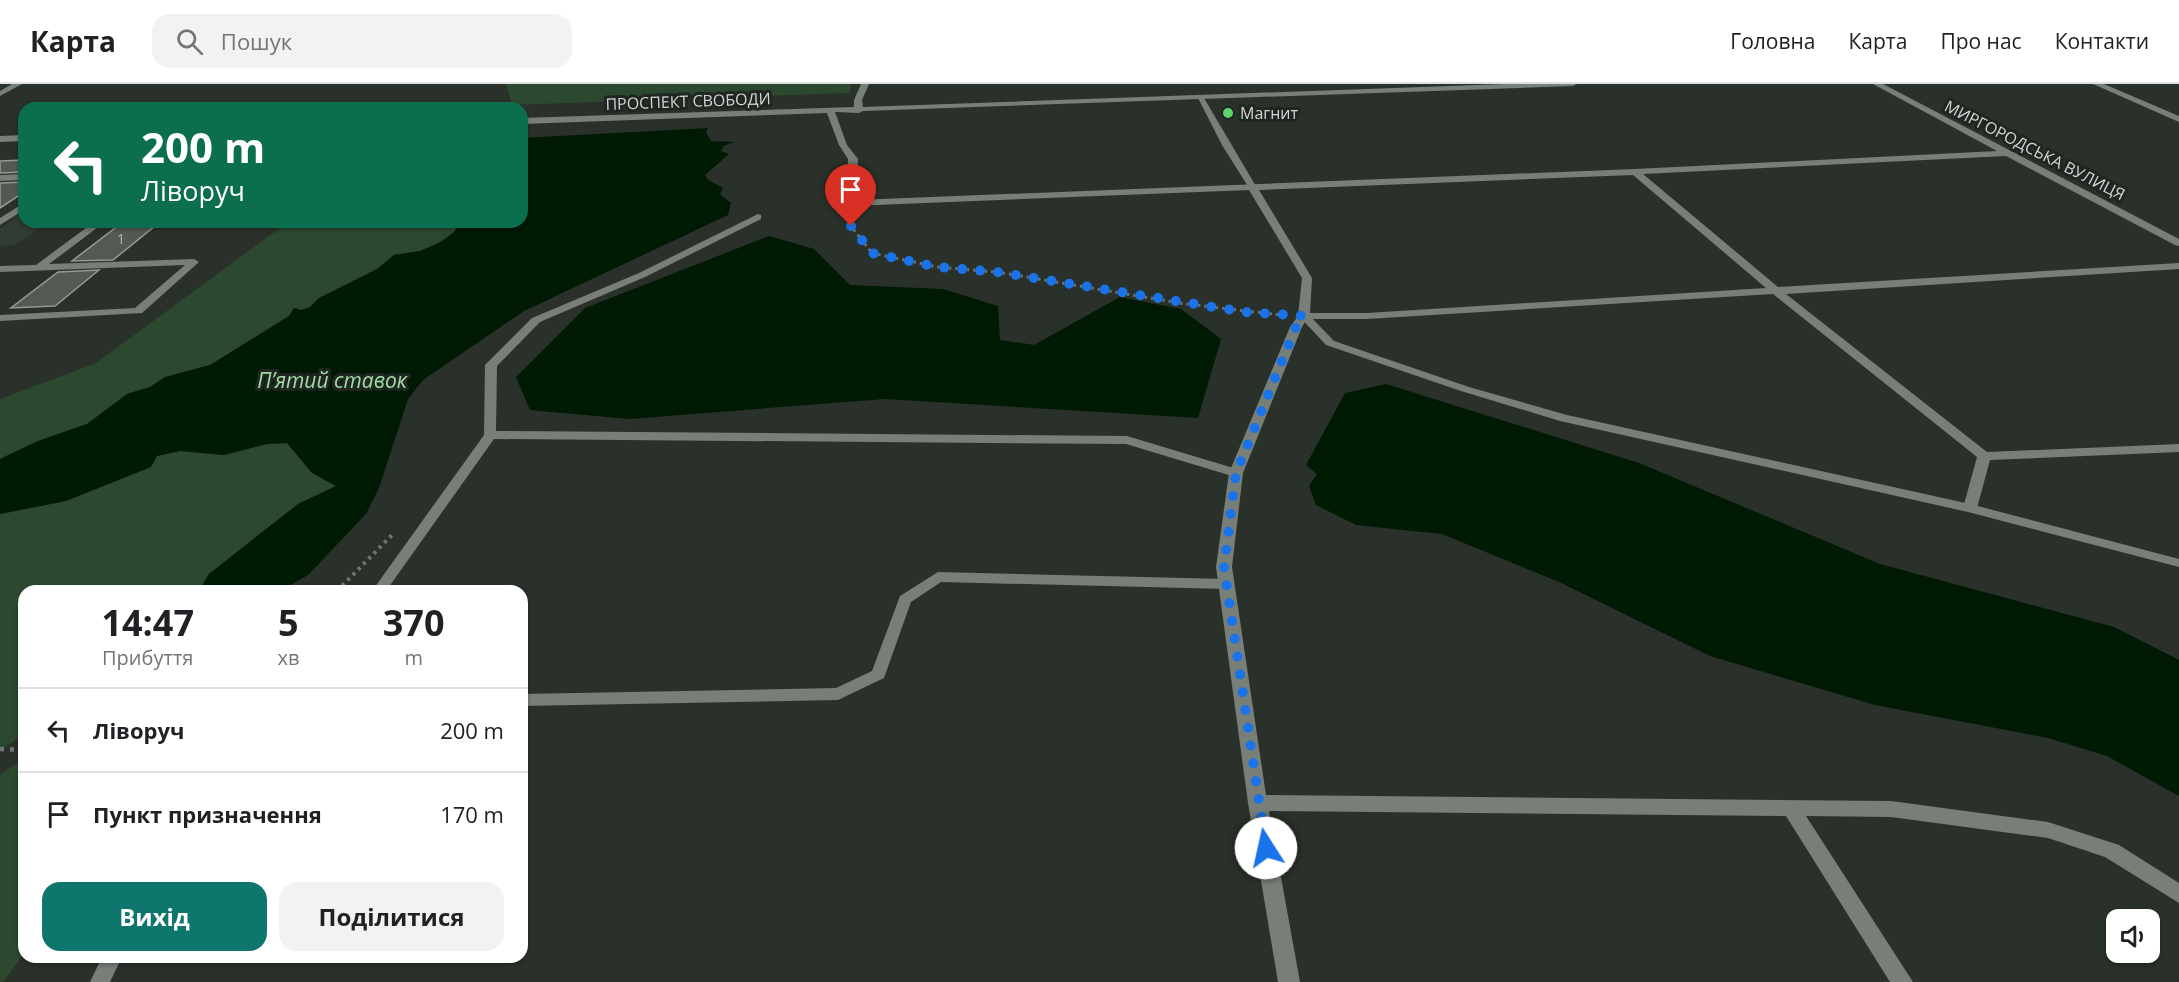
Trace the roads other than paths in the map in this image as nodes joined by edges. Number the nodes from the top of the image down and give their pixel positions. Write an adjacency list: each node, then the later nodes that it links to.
1 (18, 84): 7 (street)
2 (865, 84): 9 (street)
3 (1574, 84): 6 (street, ПРОСПЕКТ СВОБОДИ)
4 (1877, 84): 15 (street, МИРГОРОДСЬКА ВУЛИЦЯ)
5 (2097, 84): 11 (street)
6 (1530, 85): 8 (street, ПРОСПЕКТ СВОБОДИ)
7 (0, 94)
8 (1199, 95): 9 (street, ПРОСПЕКТ СВОБОДИ); 19 (lane)
9 (859, 111): 10 (street, ПРОСПЕКТ СВОБОДИ)
10 (831, 112): 12 (street, ПРОСПЕКТ СВОБОДИ); 19 (street)
11 (2179, 119)
12 (528, 122)
13 (18, 138): 14 (street)
14 (0, 139)
15 (2007, 153): 16 (street); 24 (street, МИРГОРОДСЬКА ВУЛИЦЯ)
16 (1635, 172): 19 (street); 28 (street)
17 (18, 177): 18 (lane)
18 (0, 178)
19 (1253, 188): 29 (street)
20 (18, 210): 22 (lane)
21 (758, 217): 31 (lane)
22 (0, 222)
23 (92, 228): 26 (lane)
24 (2179, 243)
25 (2179, 266): 28 (street)
26 (38, 268): 27 (lane); 30 (lane)
27 (0, 269)
28 (1777, 292): 29 (street); 33 (street)
29 (1304, 316): 34 (street); 35 (lane)
30 (0, 318)
31 (490, 435): 34 (lane); 38 (lane)
32 (2179, 448): 33 (street)
33 (1984, 456): 35 (street)
34 (1236, 473): 37 (street)
35 (1970, 508): 36 (lane)
36 (2179, 563)
37 (1227, 584): 39 (lane); 40 (street)
38 (383, 585)
39 (528, 700)
40 (1258, 803): 41 (street); 45 (street)
41 (1791, 808): 42 (street); 46 (street)
42 (2179, 894)
43 (109, 963): 44 (lane)
44 (100, 982)
45 (1289, 982)
46 (1902, 982)

